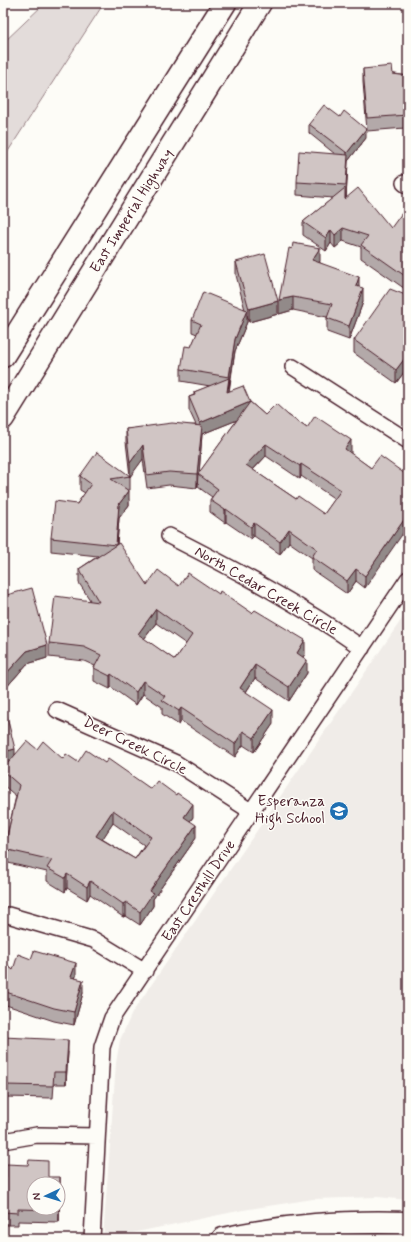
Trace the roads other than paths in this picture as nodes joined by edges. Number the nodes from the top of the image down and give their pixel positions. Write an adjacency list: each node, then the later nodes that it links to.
1 (225, 3): 3 (main road)
2 (260, 3): 4 (main road, East Imperial Highway)
3 (4, 354)
4 (38, 362): 6 (main road, East Imperial Highway); 7 (main road)
5 (293, 367): 8 (street)
6 (3, 418)
7 (3, 427)
8 (408, 440)
9 (169, 536): 11 (street, North Cedar Creek Circle)
10 (408, 579): 11 (street, East Cresthill Drive)
11 (362, 648): 13 (street, East Cresthill Drive)
12 (57, 710): 13 (street, Deer Creek Circle)
13 (252, 812): 15 (street, East Cresthill Drive)
14 (8, 915): 15 (street)
15 (145, 971): 16 (street, East Cresthill Drive)
16 (97, 1136): 17 (street); 19 (street, East Cresthill Drive)
17 (3, 1141)
18 (408, 1223): 20 (main road)
19 (92, 1239)
20 (224, 1239)

